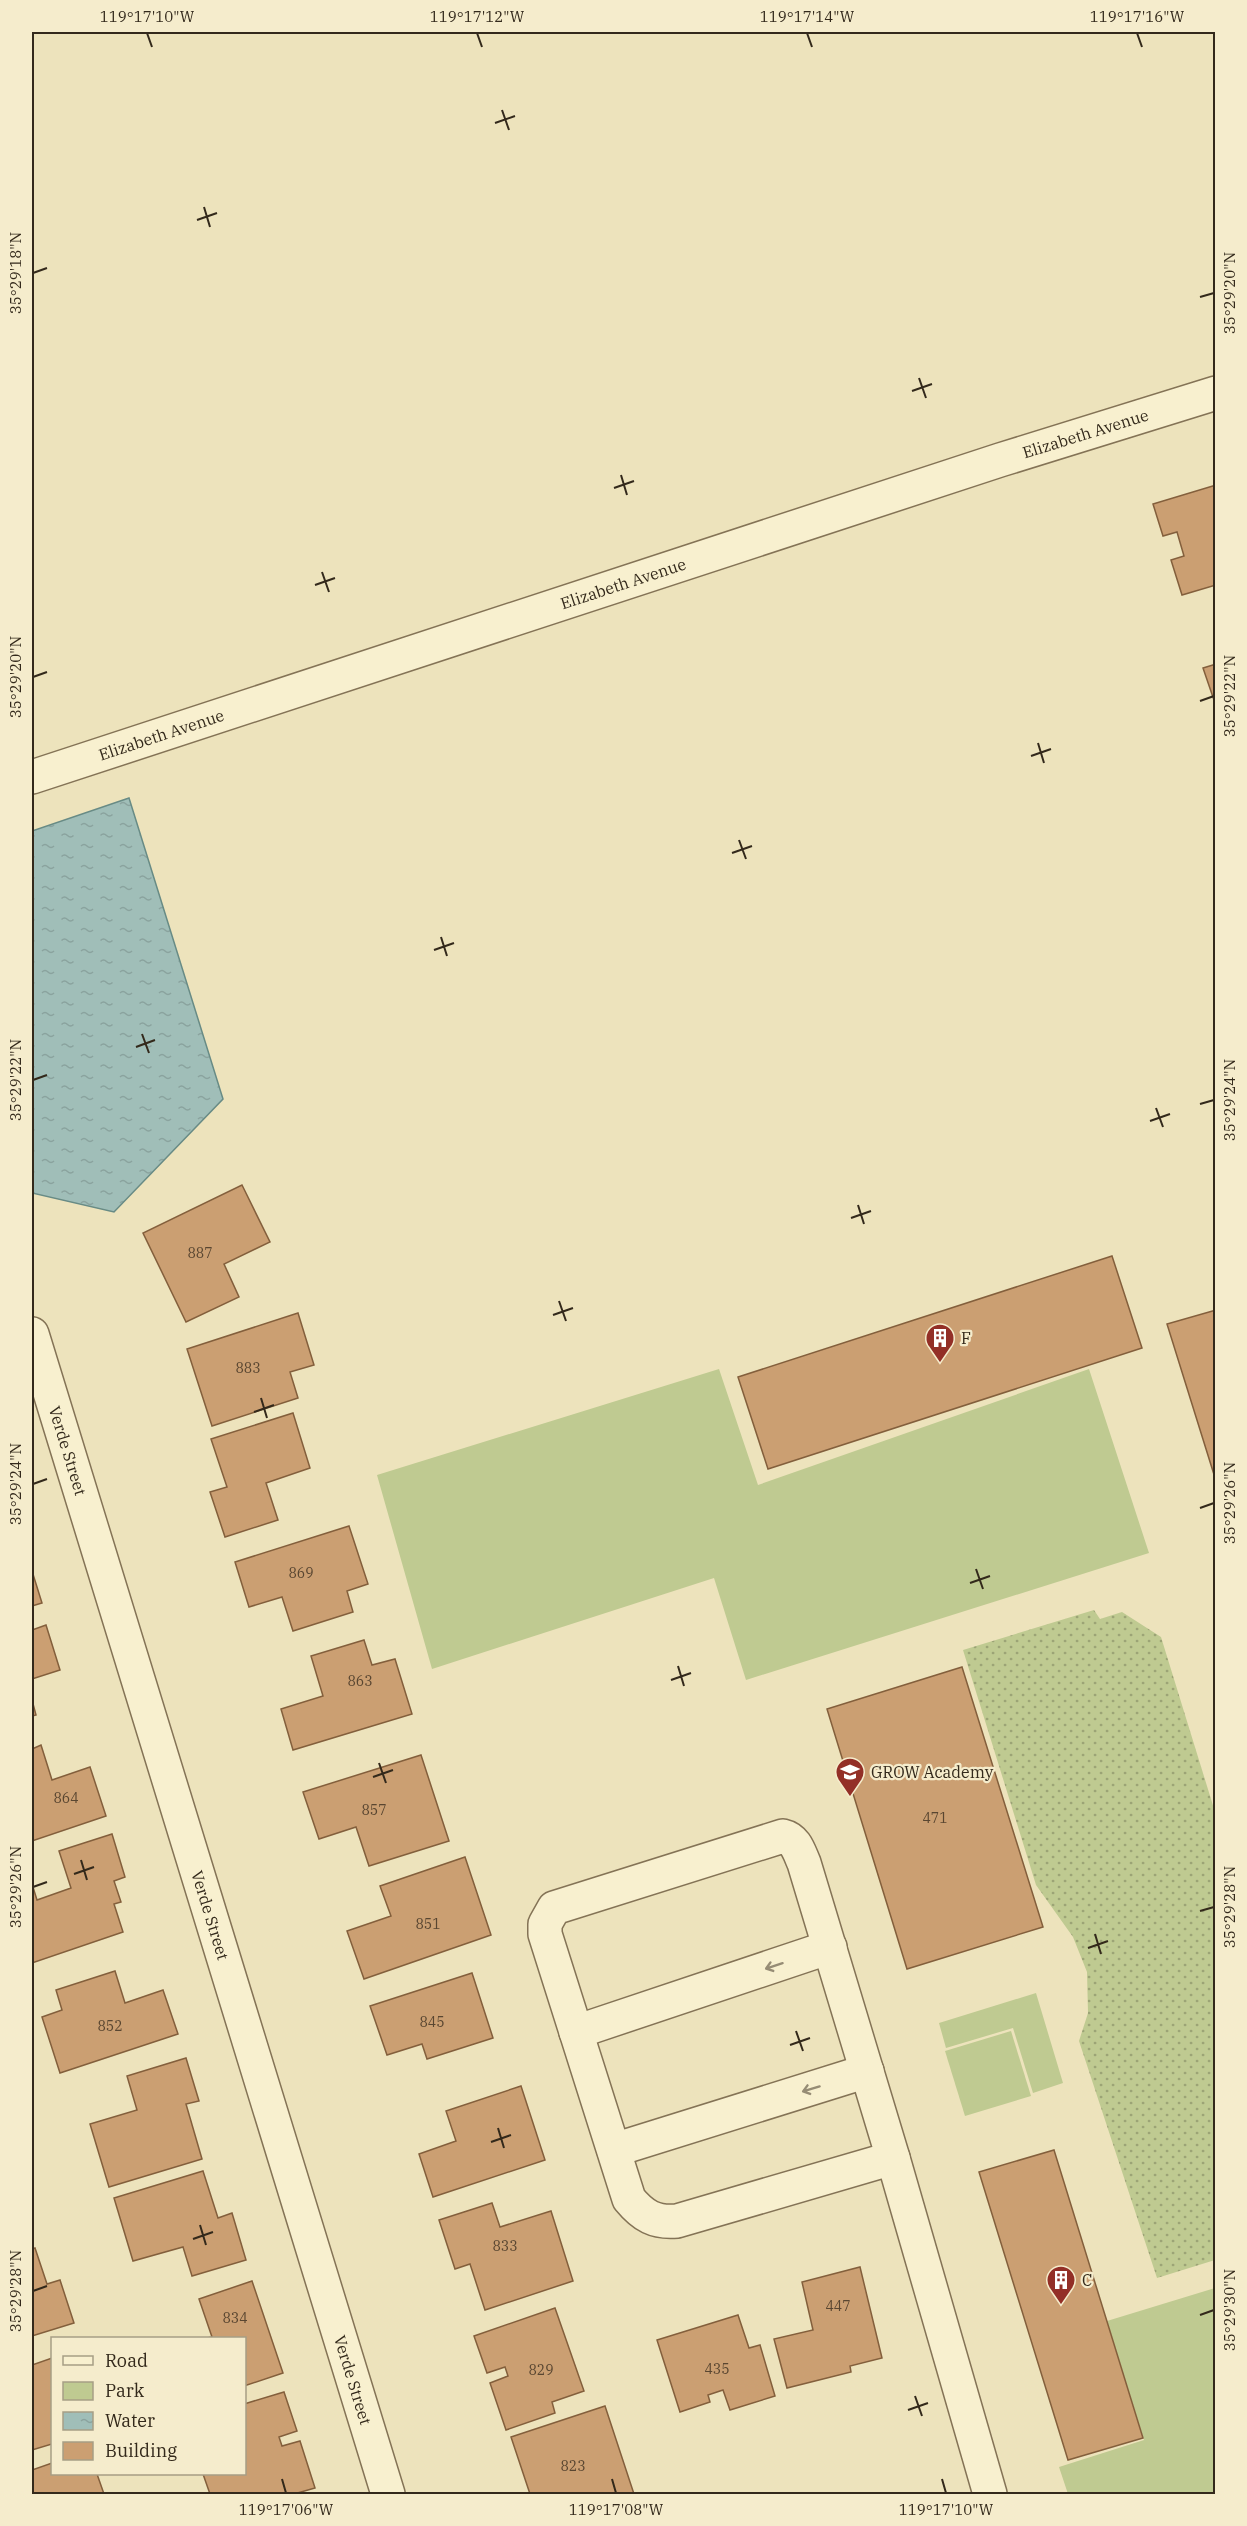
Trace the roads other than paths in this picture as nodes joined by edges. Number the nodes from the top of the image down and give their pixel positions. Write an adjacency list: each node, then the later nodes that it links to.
1 (1215, 393): 2 (street, Elizabeth Avenue)
2 (32, 777)
3 (32, 1334): 9 (street, Verde Street)
4 (830, 1947): 5 (street, one-way to 5); 5 (street); 6 (street)
5 (576, 2032): 7 (street)
6 (867, 2071): 7 (street, one-way to 7); 8 (street)
7 (614, 2151): 8 (street)
8 (893, 2158): 10 (street)
9 (388, 2494)
10 (990, 2494)

